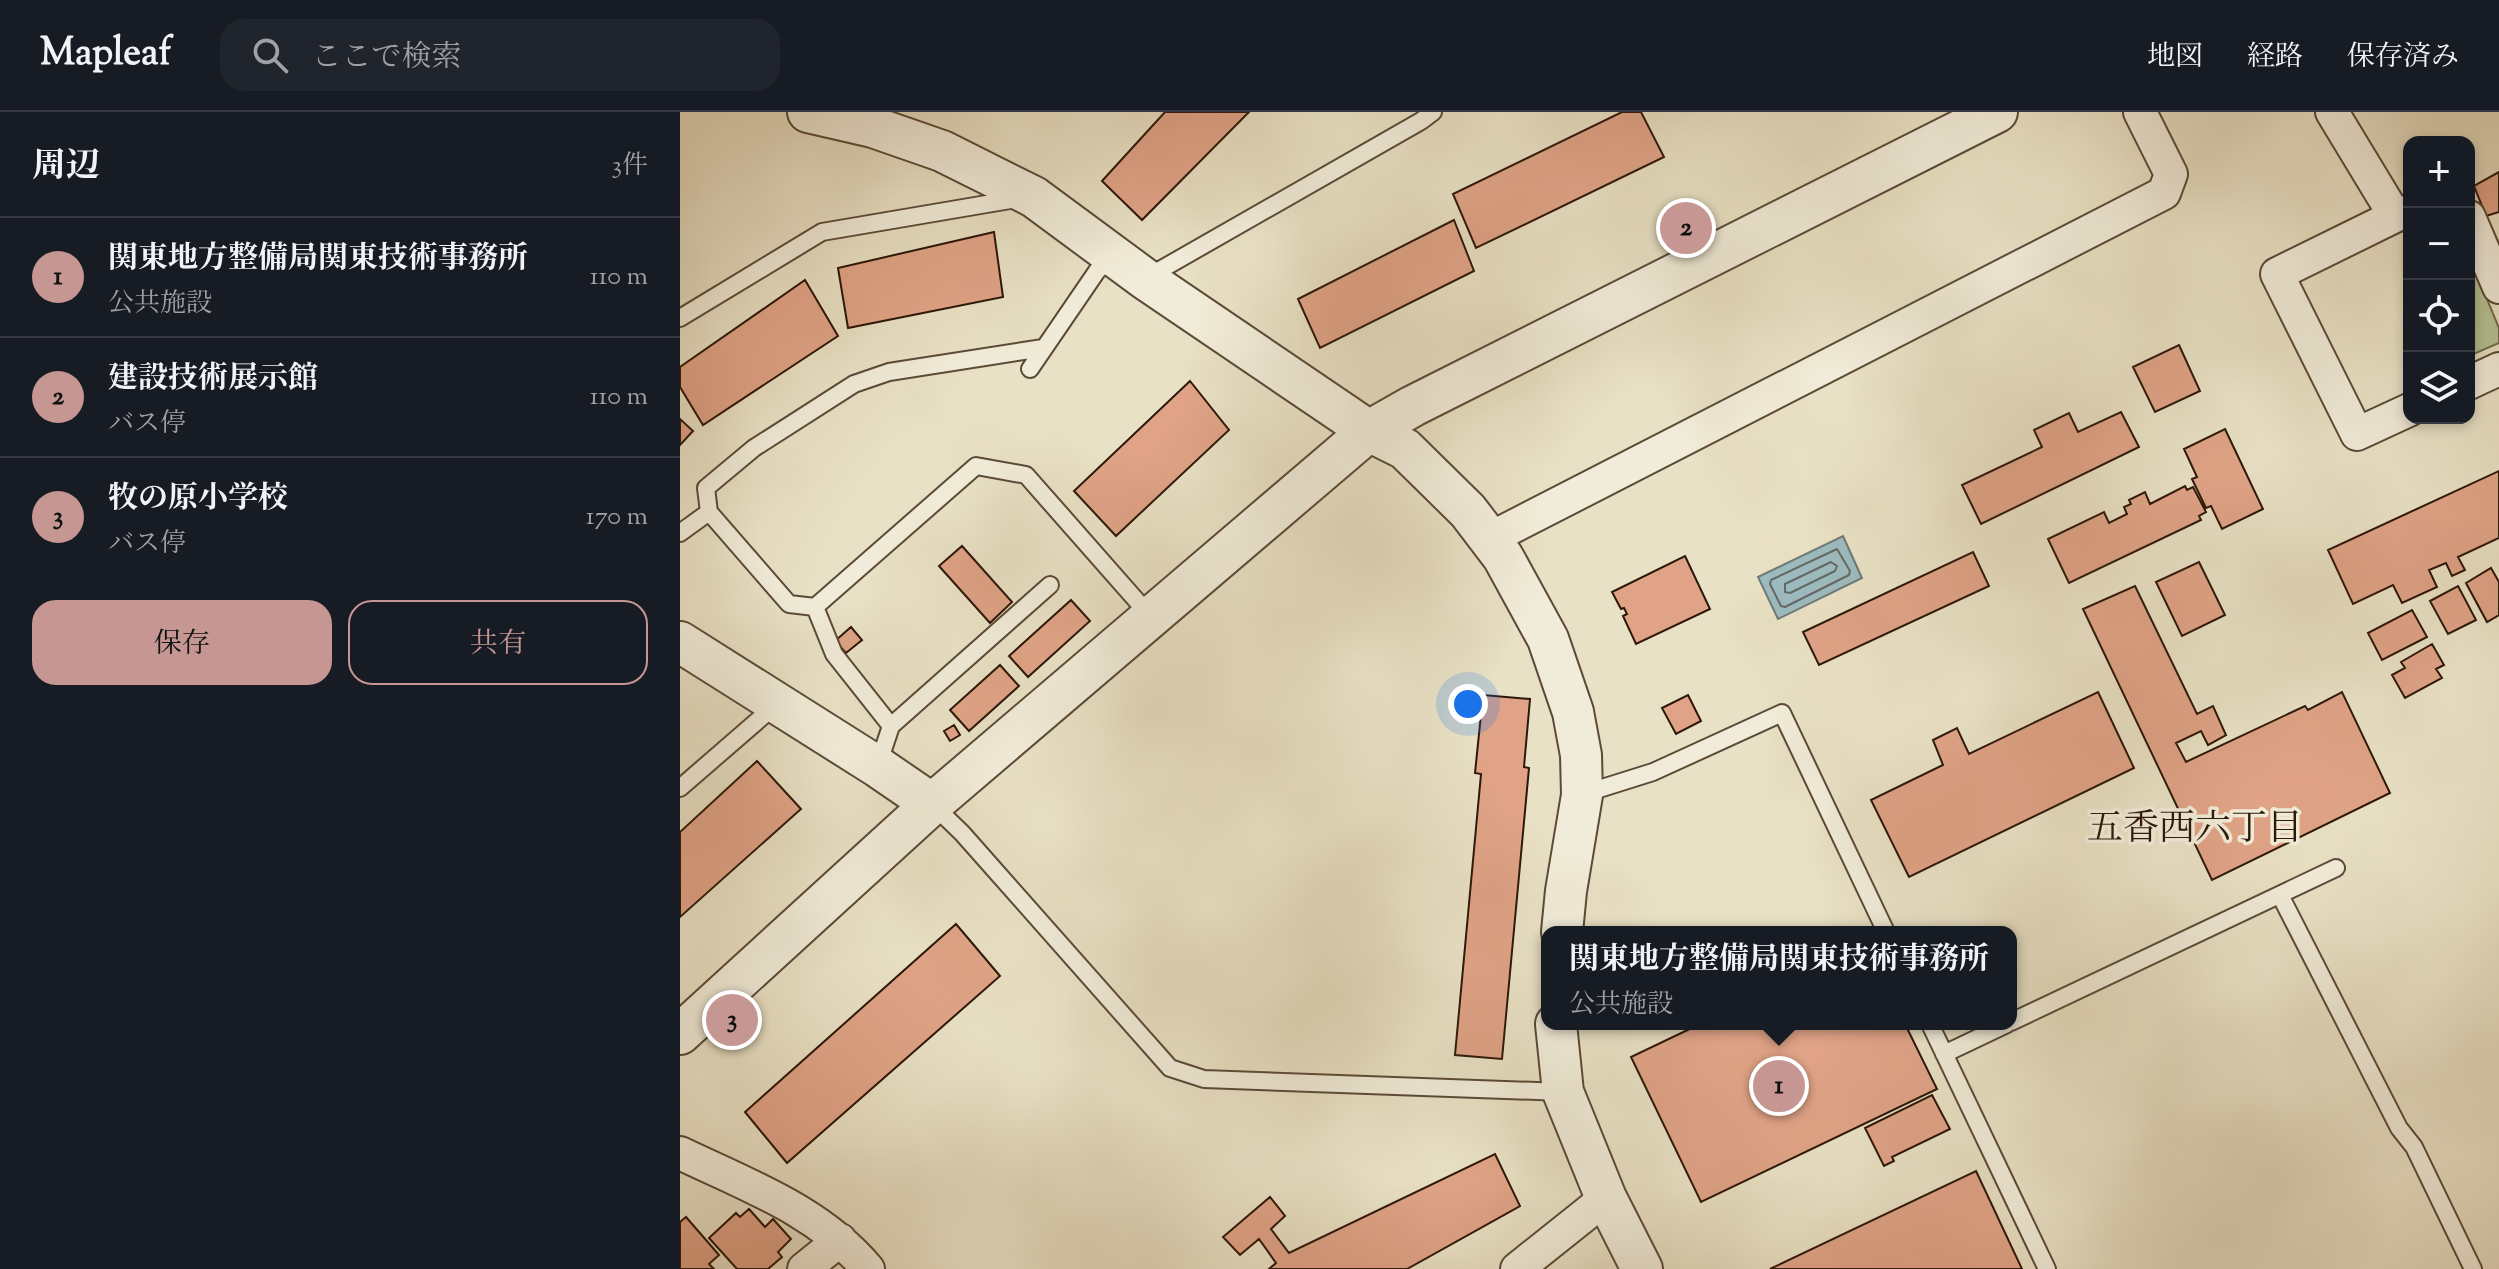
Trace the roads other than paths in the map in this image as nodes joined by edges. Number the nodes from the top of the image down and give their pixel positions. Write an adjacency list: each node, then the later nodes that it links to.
1 (808, 112): 6 (street)
2 (1433, 112): 10 (lane)
3 (1997, 112): 18 (street)
4 (2140, 112): 21 (street)
5 (2332, 112): 7 (street)
6 (1034, 197): 9 (street); 12 (lane)
7 (2402, 214): 17 (street)
8 (2475, 231): 11 (street)
9 (1112, 256): 10 (street); 13 (lane)
10 (1145, 279): 18 (street)
11 (2499, 287)
12 (680, 318)
13 (1043, 348): 14 (lane); 19 (lane)
14 (1030, 369)
15 (2499, 369): 16 (street)
16 (2475, 380)
17 (2403, 413)
18 (1369, 431): 21 (street); 24 (street)
19 (709, 512): 20 (lane); 23 (lane)
20 (680, 533)
21 (1489, 539): 30 (street)
22 (1050, 585): 27 (lane)
23 (815, 607): 24 (lane); 27 (lane)
24 (1151, 617): 31 (street)
25 (680, 642): 26 (street)
26 (778, 703): 28 (street); 29 (lane)
27 (891, 726): 28 (lane)
28 (878, 767): 31 (street)
29 (680, 788)
30 (1582, 795): 34 (street); 35 (lane)
31 (932, 804): 40 (street); 42 (lane)
32 (2336, 868): 33 (lane)
33 (2280, 895): 36 (lane); 51 (lane)
34 (1563, 926)
35 (1883, 926)
36 (2017, 1019)
37 (1557, 1030): 42 (street)
38 (1933, 1030): 41 (lane)
39 (1994, 1030): 41 (lane)
40 (680, 1034)
41 (1944, 1054): 50 (lane)
42 (1563, 1092): 44 (street)
43 (680, 1153): 45 (street)
44 (1606, 1198): 48 (street); 49 (street)
45 (840, 1240): 46 (street); 47 (street)
46 (804, 1269)
47 (868, 1269)
48 (1517, 1269)
49 (1642, 1269)
50 (2047, 1269)
51 (2473, 1269)

